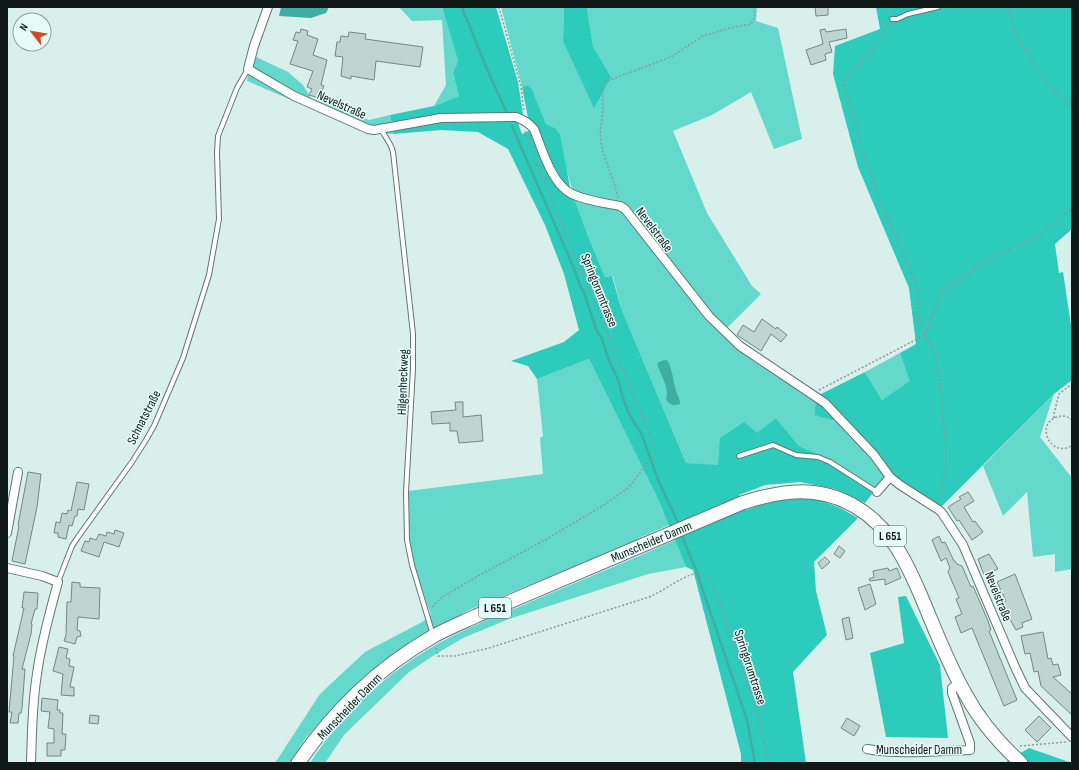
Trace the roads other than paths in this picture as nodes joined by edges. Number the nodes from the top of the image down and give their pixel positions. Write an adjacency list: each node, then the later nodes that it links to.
1 (268, 7): 4 (street)
2 (938, 7): 3 (lane)
3 (892, 20)
4 (248, 69): 5 (street, Nevelstraße); 12 (lane, Schnatstraße)
5 (381, 129): 8 (street, Nevelstraße); 13 (lane, Hilgenheckweg)
6 (738, 456): 9 (lane)
7 (18, 472): 10 (street)
8 (890, 477): 9 (street); 15 (street, Nevelstraße)
9 (877, 492)
10 (7, 533)
11 (7, 568): 12 (street)
12 (58, 582): 17 (street, Schnatstraße)
13 (433, 636): 14 (main road, Munscheider Damm / L 651); 18 (main road, Munscheider Damm / L 651)
14 (959, 683): 16 (street, Munscheider Damm); 19 (main road, Munscheider Damm / L 651)
15 (1069, 740)
16 (867, 749)
17 (31, 763)
18 (298, 763)
19 (1021, 763)

